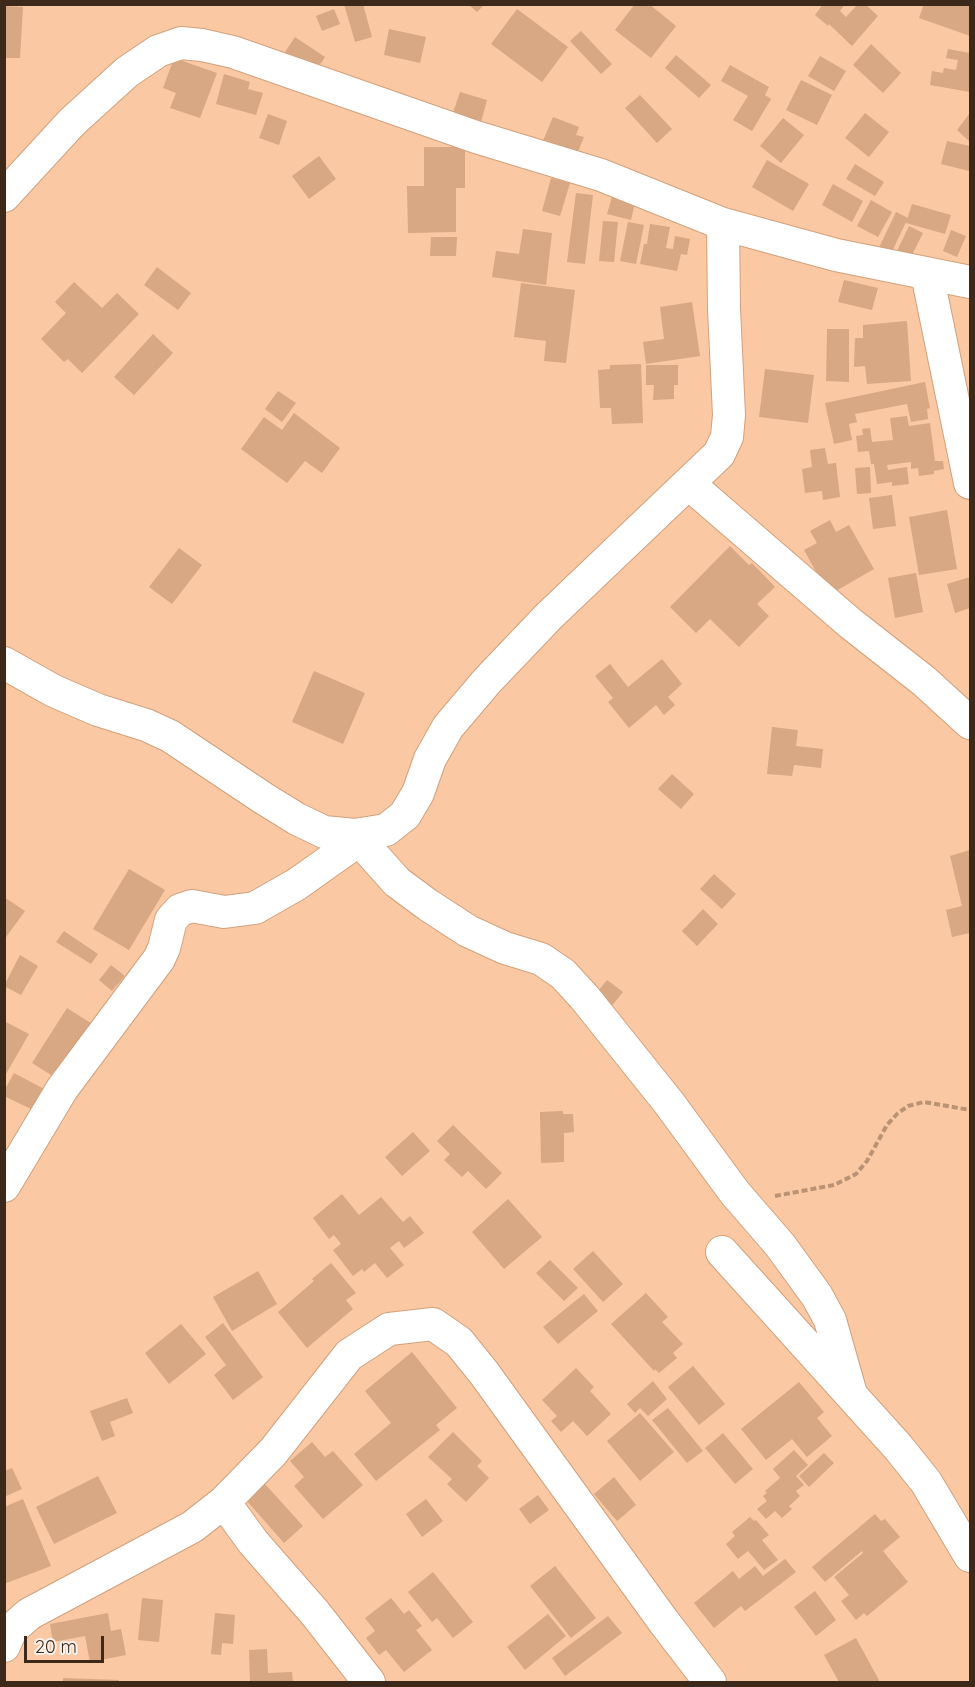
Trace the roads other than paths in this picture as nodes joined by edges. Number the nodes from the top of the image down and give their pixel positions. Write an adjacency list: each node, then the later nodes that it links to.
1 (4, 196): 2 (street)
2 (723, 224): 3 (street); 6 (street)
3 (927, 274): 4 (street); 5 (street)
4 (970, 282)
5 (970, 483)
6 (689, 484): 8 (street); 9 (street)
7 (4, 663): 9 (street)
8 (970, 723)
9 (357, 838): 10 (street); 12 (street)
10 (4, 1186)
11 (722, 1252): 12 (street)
12 (851, 1394): 14 (street)
13 (225, 1502): 15 (street); 16 (street); 17 (street)
14 (970, 1556)
15 (4, 1646)
16 (369, 1683)
17 (710, 1683)

